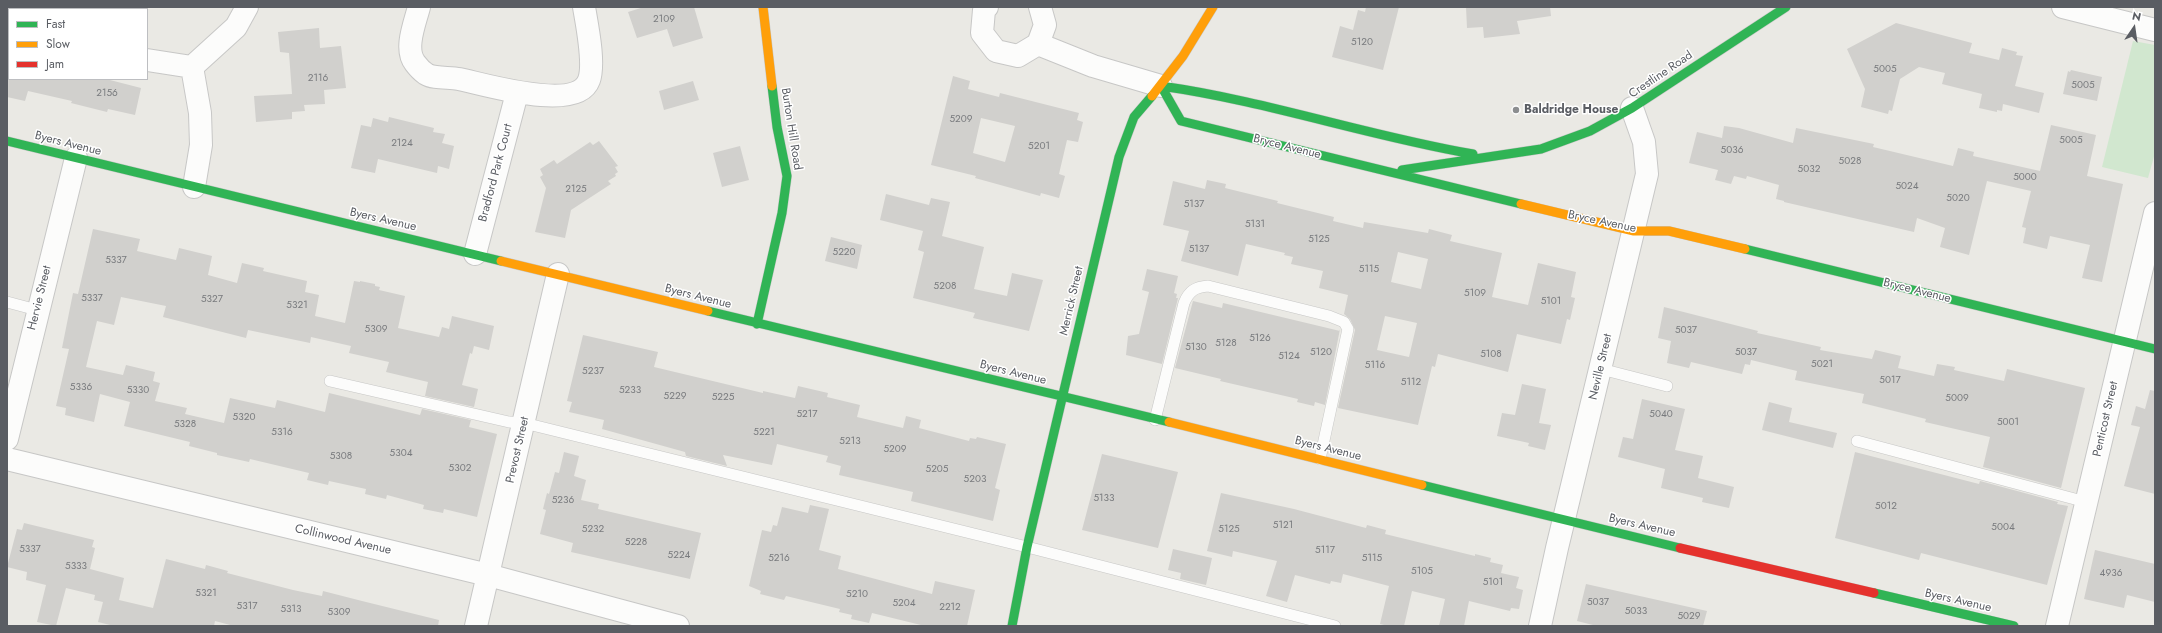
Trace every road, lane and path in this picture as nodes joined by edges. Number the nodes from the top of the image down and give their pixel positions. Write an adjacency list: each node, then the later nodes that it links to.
1 (247, 7): 13 (street)
2 (419, 7): 15 (street)
3 (584, 7): 15 (street)
4 (763, 7): 28 (street, Burton Hill Road)
5 (987, 7): 11 (street)
6 (1040, 7): 11 (street)
7 (1213, 7): 14 (street, Merrick Street)
8 (1786, 7): 16 (street, Crestline Road)
9 (2063, 7): 10 (street)
10 (2155, 30)
11 (1038, 44): 14 (street)
12 (148, 60): 13 (street)
13 (192, 66): 21 (street)
14 (1161, 86): 18 (street); 20 (street, Bryce Avenue); 34 (street, Merrick Street)
15 (517, 93): 24 (street, Bradford Park Court)
16 (1632, 108): 18 (street, Crestline Road); 23 (street, Neville Street)
17 (7, 141): 19 (street, Byers Avenue)
18 (1494, 157): 20 (street, Crestline Road)
19 (76, 158): 21 (street, Byers Avenue); 27 (street, Hervie Street)
20 (1391, 172): 23 (street, Bryce Avenue)
21 (194, 188): 24 (street, Byers Avenue)
22 (2155, 213): 29 (street, Penticost Street)
23 (1634, 231): 29 (street, Bryce Avenue); 31 (street, Neville Street)
24 (475, 254): 25 (street, Byers Avenue)
25 (558, 274): 28 (street, Byers Avenue); 36 (street, Prevost Street)
26 (7, 302): 27 (lane)
27 (37, 310): 37 (street, Hervie Street)
28 (757, 324): 34 (street, Byers Avenue)
29 (2124, 342): 30 (street, Bryce Avenue); 41 (street, Penticost Street)
30 (2155, 349)
31 (1601, 369): 33 (lane); 42 (street, Neville Street)
32 (330, 381): 36 (lane)
33 (1667, 386)
34 (1062, 397): 35 (street, Byers Avenue); 43 (street, Merrick Street)
35 (1155, 420): 40 (street, Byers Avenue); 40 (lane)
36 (524, 424): 43 (lane); 44 (street, Prevost Street)
37 (7, 439)
38 (1857, 441): 41 (lane)
39 (7, 459): 44 (street, Collinwood Avenue)
40 (1320, 459): 42 (street, Byers Avenue)
41 (2086, 502): 51 (street, Penticost Street)
42 (1565, 520): 49 (street, Neville Street); 50 (street, Byers Avenue)
43 (1028, 547): 47 (street, Merrick Street); 48 (lane)
44 (488, 575): 45 (street, Prevost Street); 46 (street, Collinwood Avenue)
45 (476, 626)
46 (678, 626)
47 (1012, 626)
48 (1334, 626)
49 (1540, 626)
50 (2014, 626)
51 (2057, 626)

